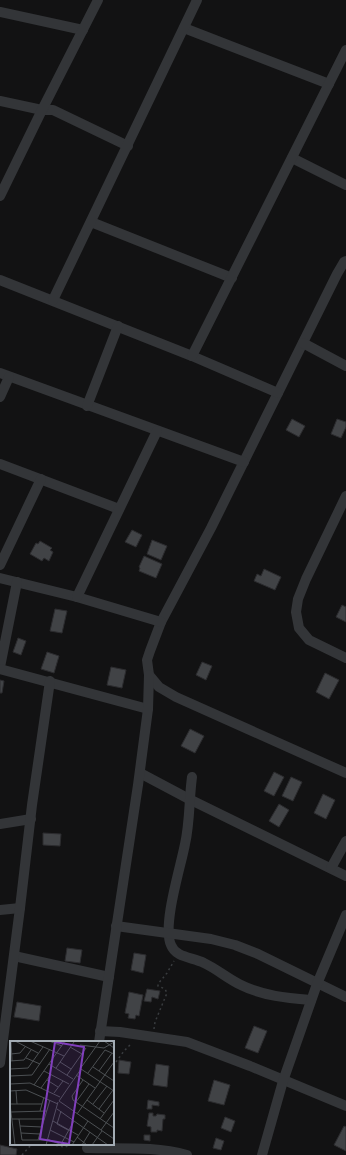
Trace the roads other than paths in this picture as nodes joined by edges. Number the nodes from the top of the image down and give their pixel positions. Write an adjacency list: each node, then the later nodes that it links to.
1 (98, 0): 5 (street)
2 (197, 0): 4 (street)
3 (0, 12): 5 (street)
4 (184, 28): 7 (street); 10 (street)
5 (83, 30): 9 (street)
6 (346, 50): 7 (street)
7 (329, 84): 11 (street)
8 (0, 101): 9 (street)
9 (42, 110): 10 (street); 13 (street)
10 (128, 146): 14 (street)
11 (292, 158): 12 (street); 16 (street)
12 (346, 185)
13 (0, 196)
14 (91, 222): 16 (street); 18 (street)
15 (345, 260): 20 (street)
16 (232, 278): 21 (street)
17 (0, 280): 18 (street)
18 (53, 300): 19 (street)
19 (118, 326): 21 (street); 26 (street)
20 (303, 344): 22 (street); 24 (street)
21 (192, 356): 24 (street)
22 (346, 366)
23 (5, 375): 25 (street); 26 (street)
24 (278, 393): 28 (street)
25 (0, 397)
26 (88, 406): 27 (street)
27 (157, 431): 28 (street); 32 (street)
28 (244, 462): 37 (street)
29 (0, 464): 30 (street)
30 (41, 479): 32 (street); 33 (street)
31 (346, 496): 38 (street)
32 (119, 509): 36 (street)
33 (0, 565)
34 (0, 578): 35 (street)
35 (17, 582): 36 (street); 39 (street)
36 (77, 597): 37 (street)
37 (160, 622): 40 (street)
38 (346, 658)
39 (0, 668): 41 (street)
40 (149, 675): 42 (street); 44 (street)
41 (50, 681): 42 (street); 47 (street)
42 (148, 709): 43 (street)
43 (140, 773): 46 (street); 55 (street)
44 (346, 773)
45 (192, 777): 46 (street)
46 (189, 799): 50 (street); 56 (street)
47 (31, 819): 48 (street); 52 (street)
48 (0, 824)
49 (346, 841): 50 (street)
50 (330, 868): 51 (street)
51 (346, 876)
52 (20, 908): 53 (street); 57 (street)
53 (0, 910)
54 (346, 915): 59 (street)
55 (116, 926): 56 (street); 58 (street)
56 (169, 934): 59 (street); 61 (street)
57 (14, 956): 58 (street); 62 (street)
58 (109, 977): 63 (street)
59 (317, 984): 60 (street); 61 (street)
60 (346, 997)
61 (311, 1000): 66 (street)
62 (4, 1005): 65 (street)
63 (100, 1031): 64 (street); 66 (street)
64 (99, 1041)
65 (0, 1064)
66 (284, 1081): 67 (street); 70 (street)
67 (346, 1106)
68 (86, 1149): 69 (street)
69 (187, 1155)
70 (262, 1155)

